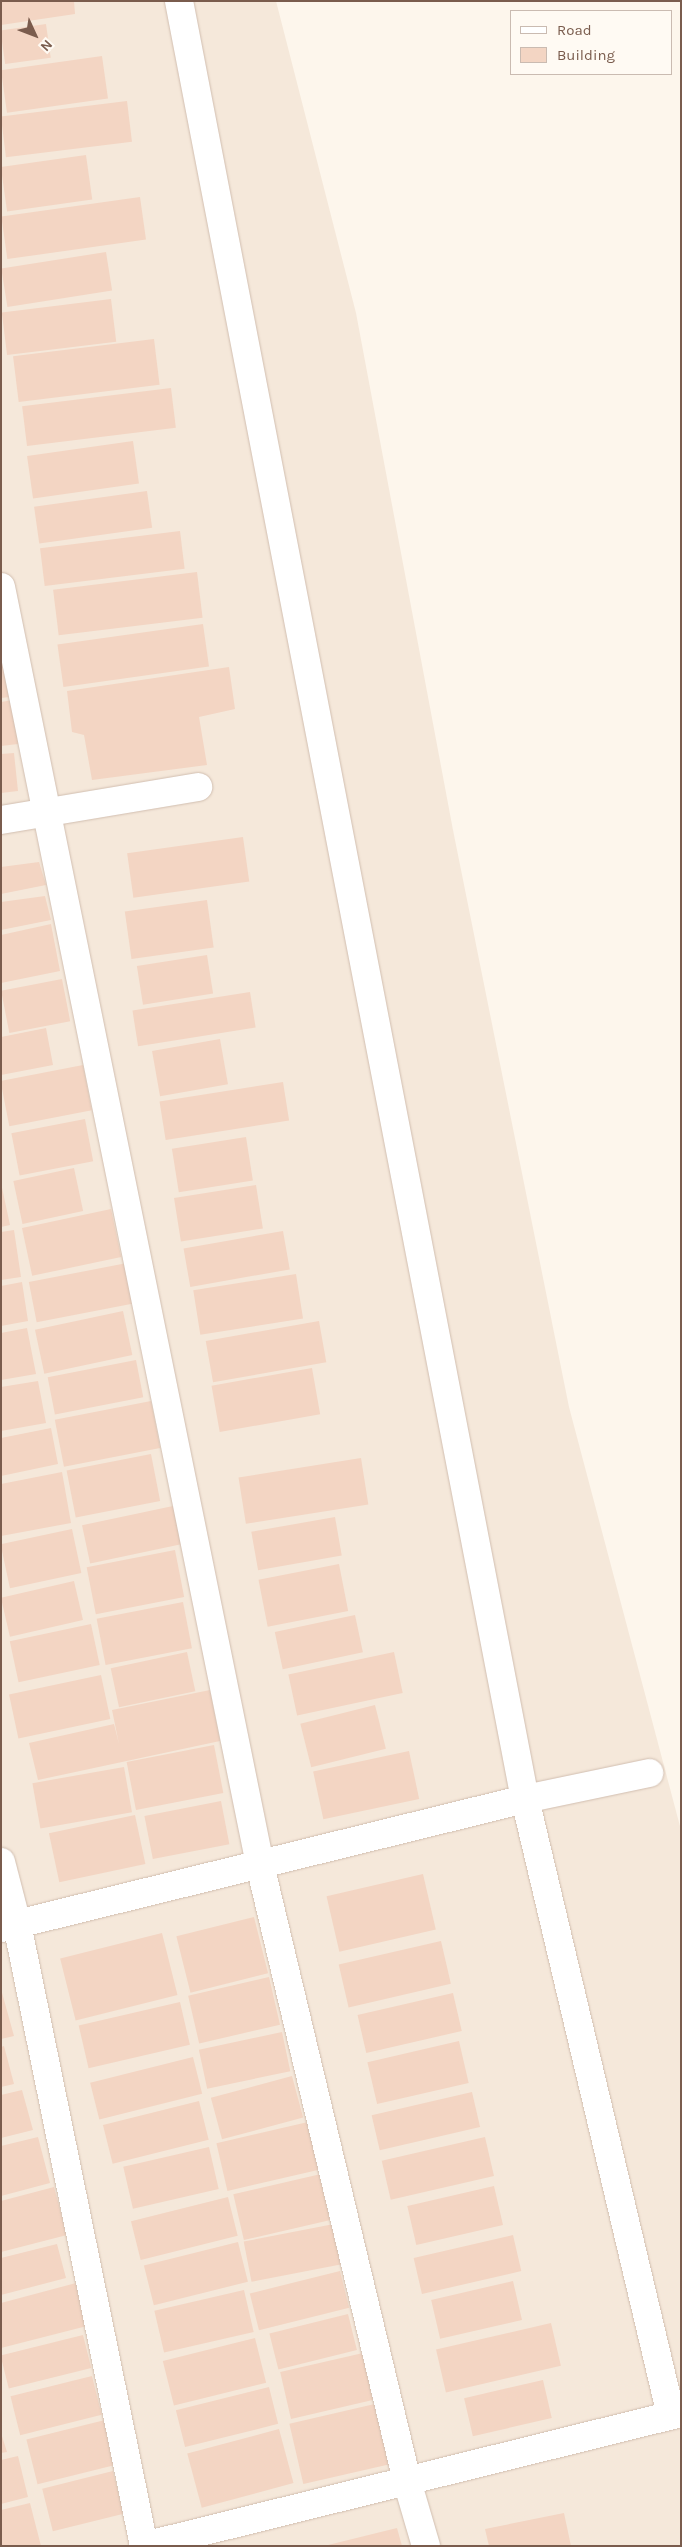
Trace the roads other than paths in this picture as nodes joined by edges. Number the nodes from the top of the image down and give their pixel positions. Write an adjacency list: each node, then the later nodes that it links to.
1 (178, 1): 7 (street)
2 (1, 587): 4 (street)
3 (198, 787): 4 (street)
4 (47, 813): 5 (street); 9 (street)
5 (1, 820)
6 (649, 1773): 7 (street)
7 (525, 1799): 9 (street); 11 (street)
8 (1, 1862): 10 (street)
9 (260, 1865): 10 (street); 12 (street)
10 (9, 1926): 13 (street)
11 (676, 2414): 12 (street)
12 (407, 2481): 13 (street); 14 (street)
13 (144, 2546)
14 (426, 2546)

